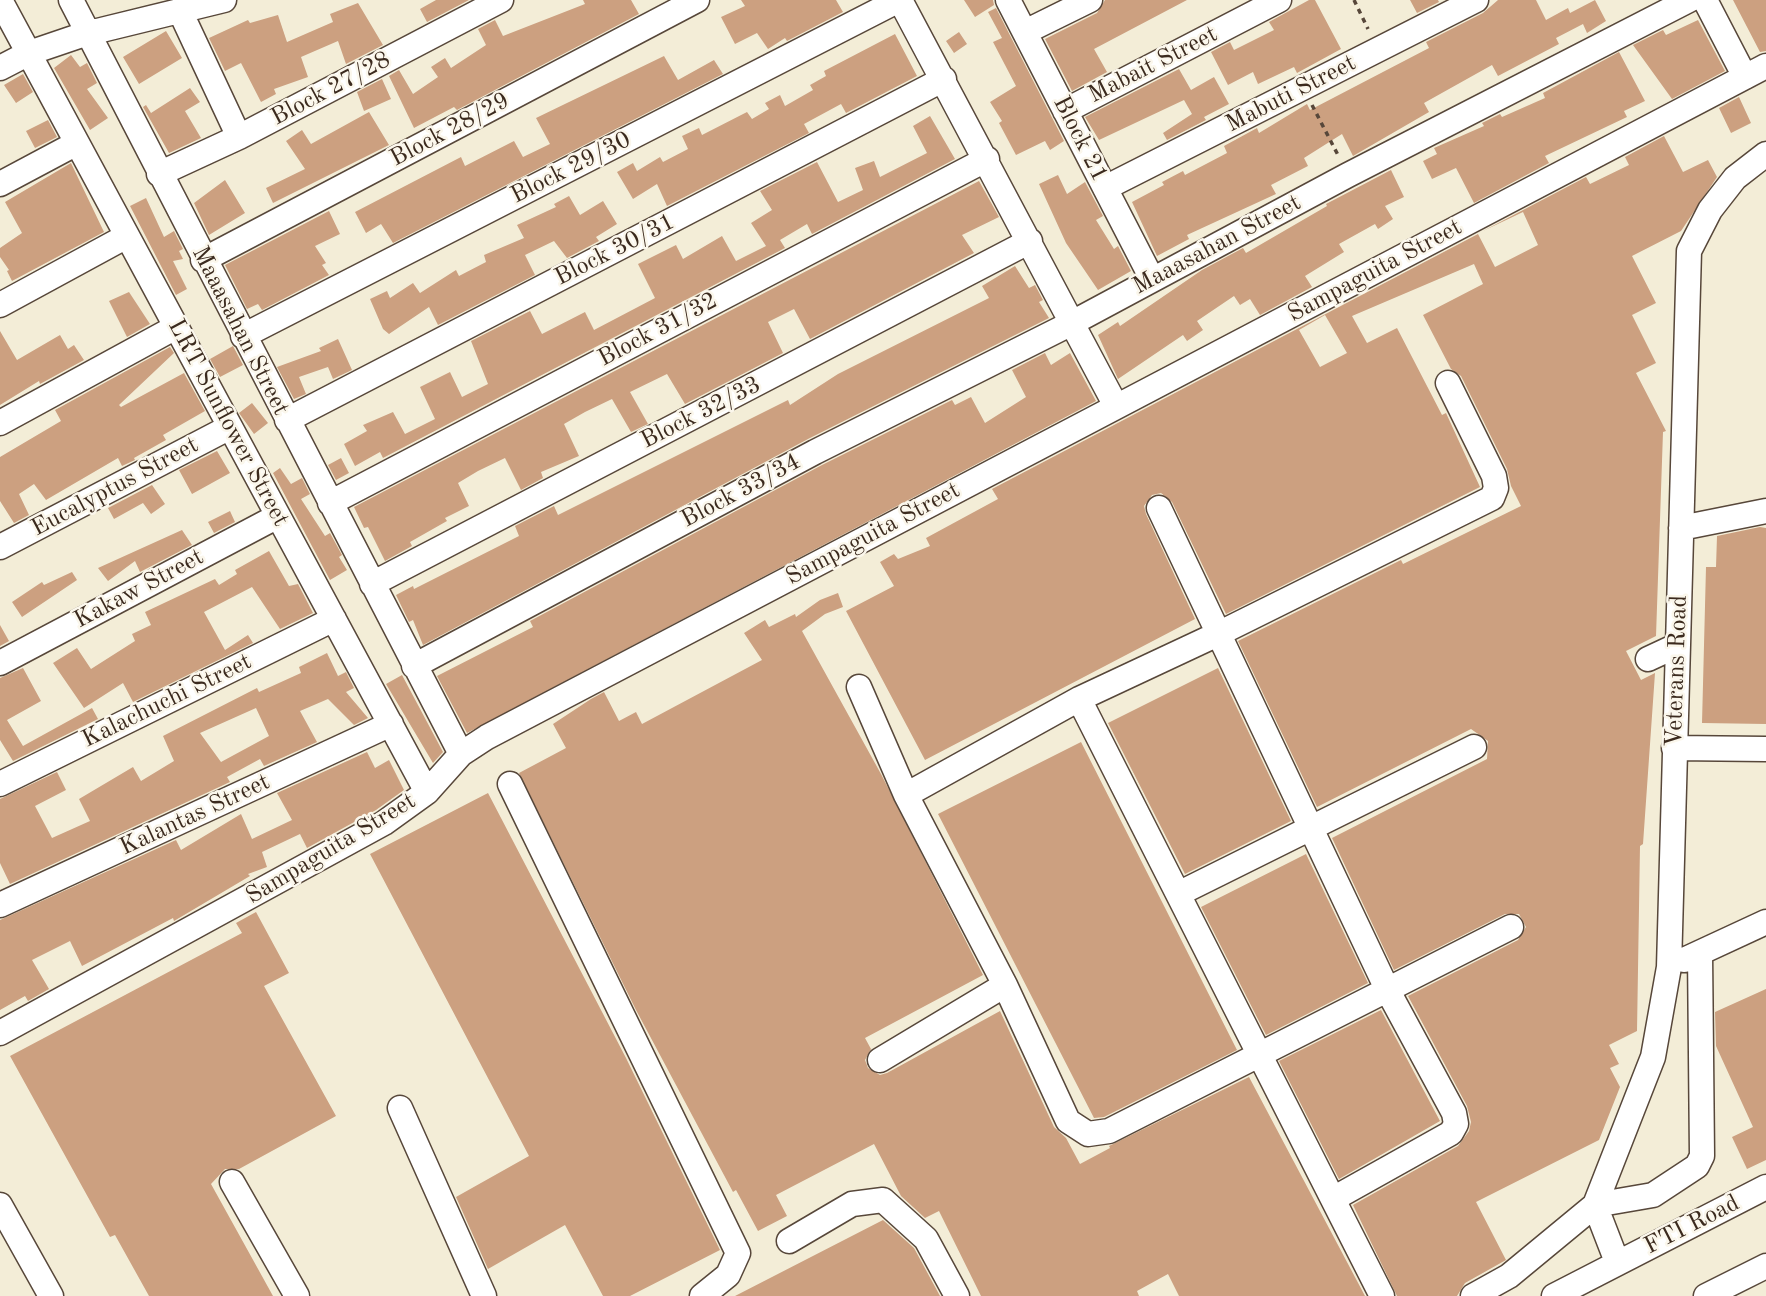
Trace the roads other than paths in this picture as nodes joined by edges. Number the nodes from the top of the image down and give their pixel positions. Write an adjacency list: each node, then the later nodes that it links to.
1 (0, 0): 16 (street, LRT Sunflower Street)
2 (71, 0): 15 (street, Maaasahan Street)
3 (225, 0): 13 (street)
4 (501, 0): 21 (street, Block 27/28)
5 (697, 0): 30 (street, Block 28/29)
6 (899, 0): 19 (street); 35 (street, Block 29/30)
7 (1008, 0): 14 (street, Block 21)
8 (1090, 0): 14 (street)
9 (1279, 0): 20 (street, Mabait Street)
10 (1476, 0): 27 (street, Mabuti Street)
11 (1689, 0): 31 (street, Maaasahan Street)
12 (1705, 0): 18 (street)
13 (180, 10): 15 (street); 21 (street)
14 (1025, 32): 20 (street, Block 21)
15 (85, 34): 16 (street); 25 (street, Maaasahan Street)
16 (29, 53): 17 (street); 22 (street, LRT Sunflower Street)
17 (0, 68)
18 (1756, 72): 37 (street, Sampaguita Street)
19 (944, 79): 24 (street); 38 (street, Block 30/31)
20 (1065, 111): 27 (street, Block 21)
21 (239, 137): 25 (street, Block 27/28)
22 (77, 143): 26 (street); 28 (street, LRT Sunflower Street)
23 (1766, 154): 45 (street, Veterans Road)
24 (987, 159): 29 (street); 41 (street, Block 31/32)
25 (159, 174): 30 (street, Maaasahan Street)
26 (0, 184)
27 (1105, 188): 31 (street, Block 21)
28 (127, 236): 32 (street); 34 (street, LRT Sunflower Street)
29 (1030, 241): 33 (street); 47 (street, Block 32/33)
30 (203, 260): 35 (street, Maaasahan Street)
31 (1152, 279): 33 (street, Maaasahan Street)
32 (0, 306)
33 (1072, 323): 37 (street); 53 (street, Block 33/34)
34 (176, 327): 39 (street); 40 (street, LRT Sunflower Street)
35 (243, 336): 38 (street, Maaasahan Street)
36 (1448, 383): 49 (street)
37 (1116, 406): 60 (street, Sampaguita Street)
38 (287, 420): 41 (street, Maaasahan Street)
39 (0, 423)
40 (230, 427): 44 (street, LRT Sunflower Street); 46 (street, Eucalyptus Street)
41 (330, 503): 47 (street, Maaasahan Street)
42 (1159, 508): 49 (street)
43 (1766, 511): 45 (street)
44 (278, 516): 48 (street, LRT Sunflower Street); 52 (street, Kakaw Street)
45 (1681, 528): 50 (street, Veterans Road)
46 (0, 547)
47 (372, 584): 53 (street, Maaasahan Street)
48 (334, 619): 56 (street, LRT Sunflower Street); 61 (street, Kalachuchi Street)
49 (1220, 633): 55 (street); 65 (street)
50 (1678, 645): 51 (street); 58 (street, Veterans Road)
51 (1648, 659)
52 (0, 663)
53 (414, 666): 60 (street, Maaasahan Street)
54 (859, 687): 64 (street)
55 (1079, 699): 64 (street); 66 (street)
56 (391, 724): 63 (street, LRT Sunflower Street); 67 (street, Kalantas Street)
57 (1474, 747): 65 (street)
58 (1674, 748): 59 (street); 71 (street, Veterans Road)
59 (1766, 749)
60 (461, 754): 63 (street, Sampaguita Street)
61 (0, 784)
62 (510, 784): 89 (street)
63 (427, 792): 74 (street, Sampaguita Street)
64 (906, 795): 72 (street)
65 (1310, 829): 66 (street); 73 (street)
66 (1178, 894): 75 (street)
67 (0, 905)
68 (1766, 922): 70 (street)
69 (1511, 927): 73 (street)
70 (1700, 953): 71 (street); 82 (street)
71 (1669, 967): 82 (street, Veterans Road)
72 (1005, 985): 75 (street); 76 (street)
73 (1388, 991): 75 (street); 80 (street)
74 (0, 1033)
75 (1261, 1056): 80 (street)
76 (880, 1060)
77 (400, 1108): 88 (street)
78 (232, 1182): 87 (street)
79 (1766, 1187): 84 (street, FTI Road)
80 (1333, 1199): 91 (street)
81 (0, 1205): 86 (street)
82 (1595, 1205): 84 (street); 92 (street, Veterans Road)
83 (789, 1241): 90 (street)
84 (1617, 1262): 93 (street, FTI Road)
85 (1766, 1266): 94 (street)
86 (51, 1296)
87 (297, 1296)
88 (484, 1296)
89 (702, 1296)
90 (957, 1296)
91 (1382, 1296)
92 (1473, 1296)
93 (1554, 1296)
94 (1706, 1296)

